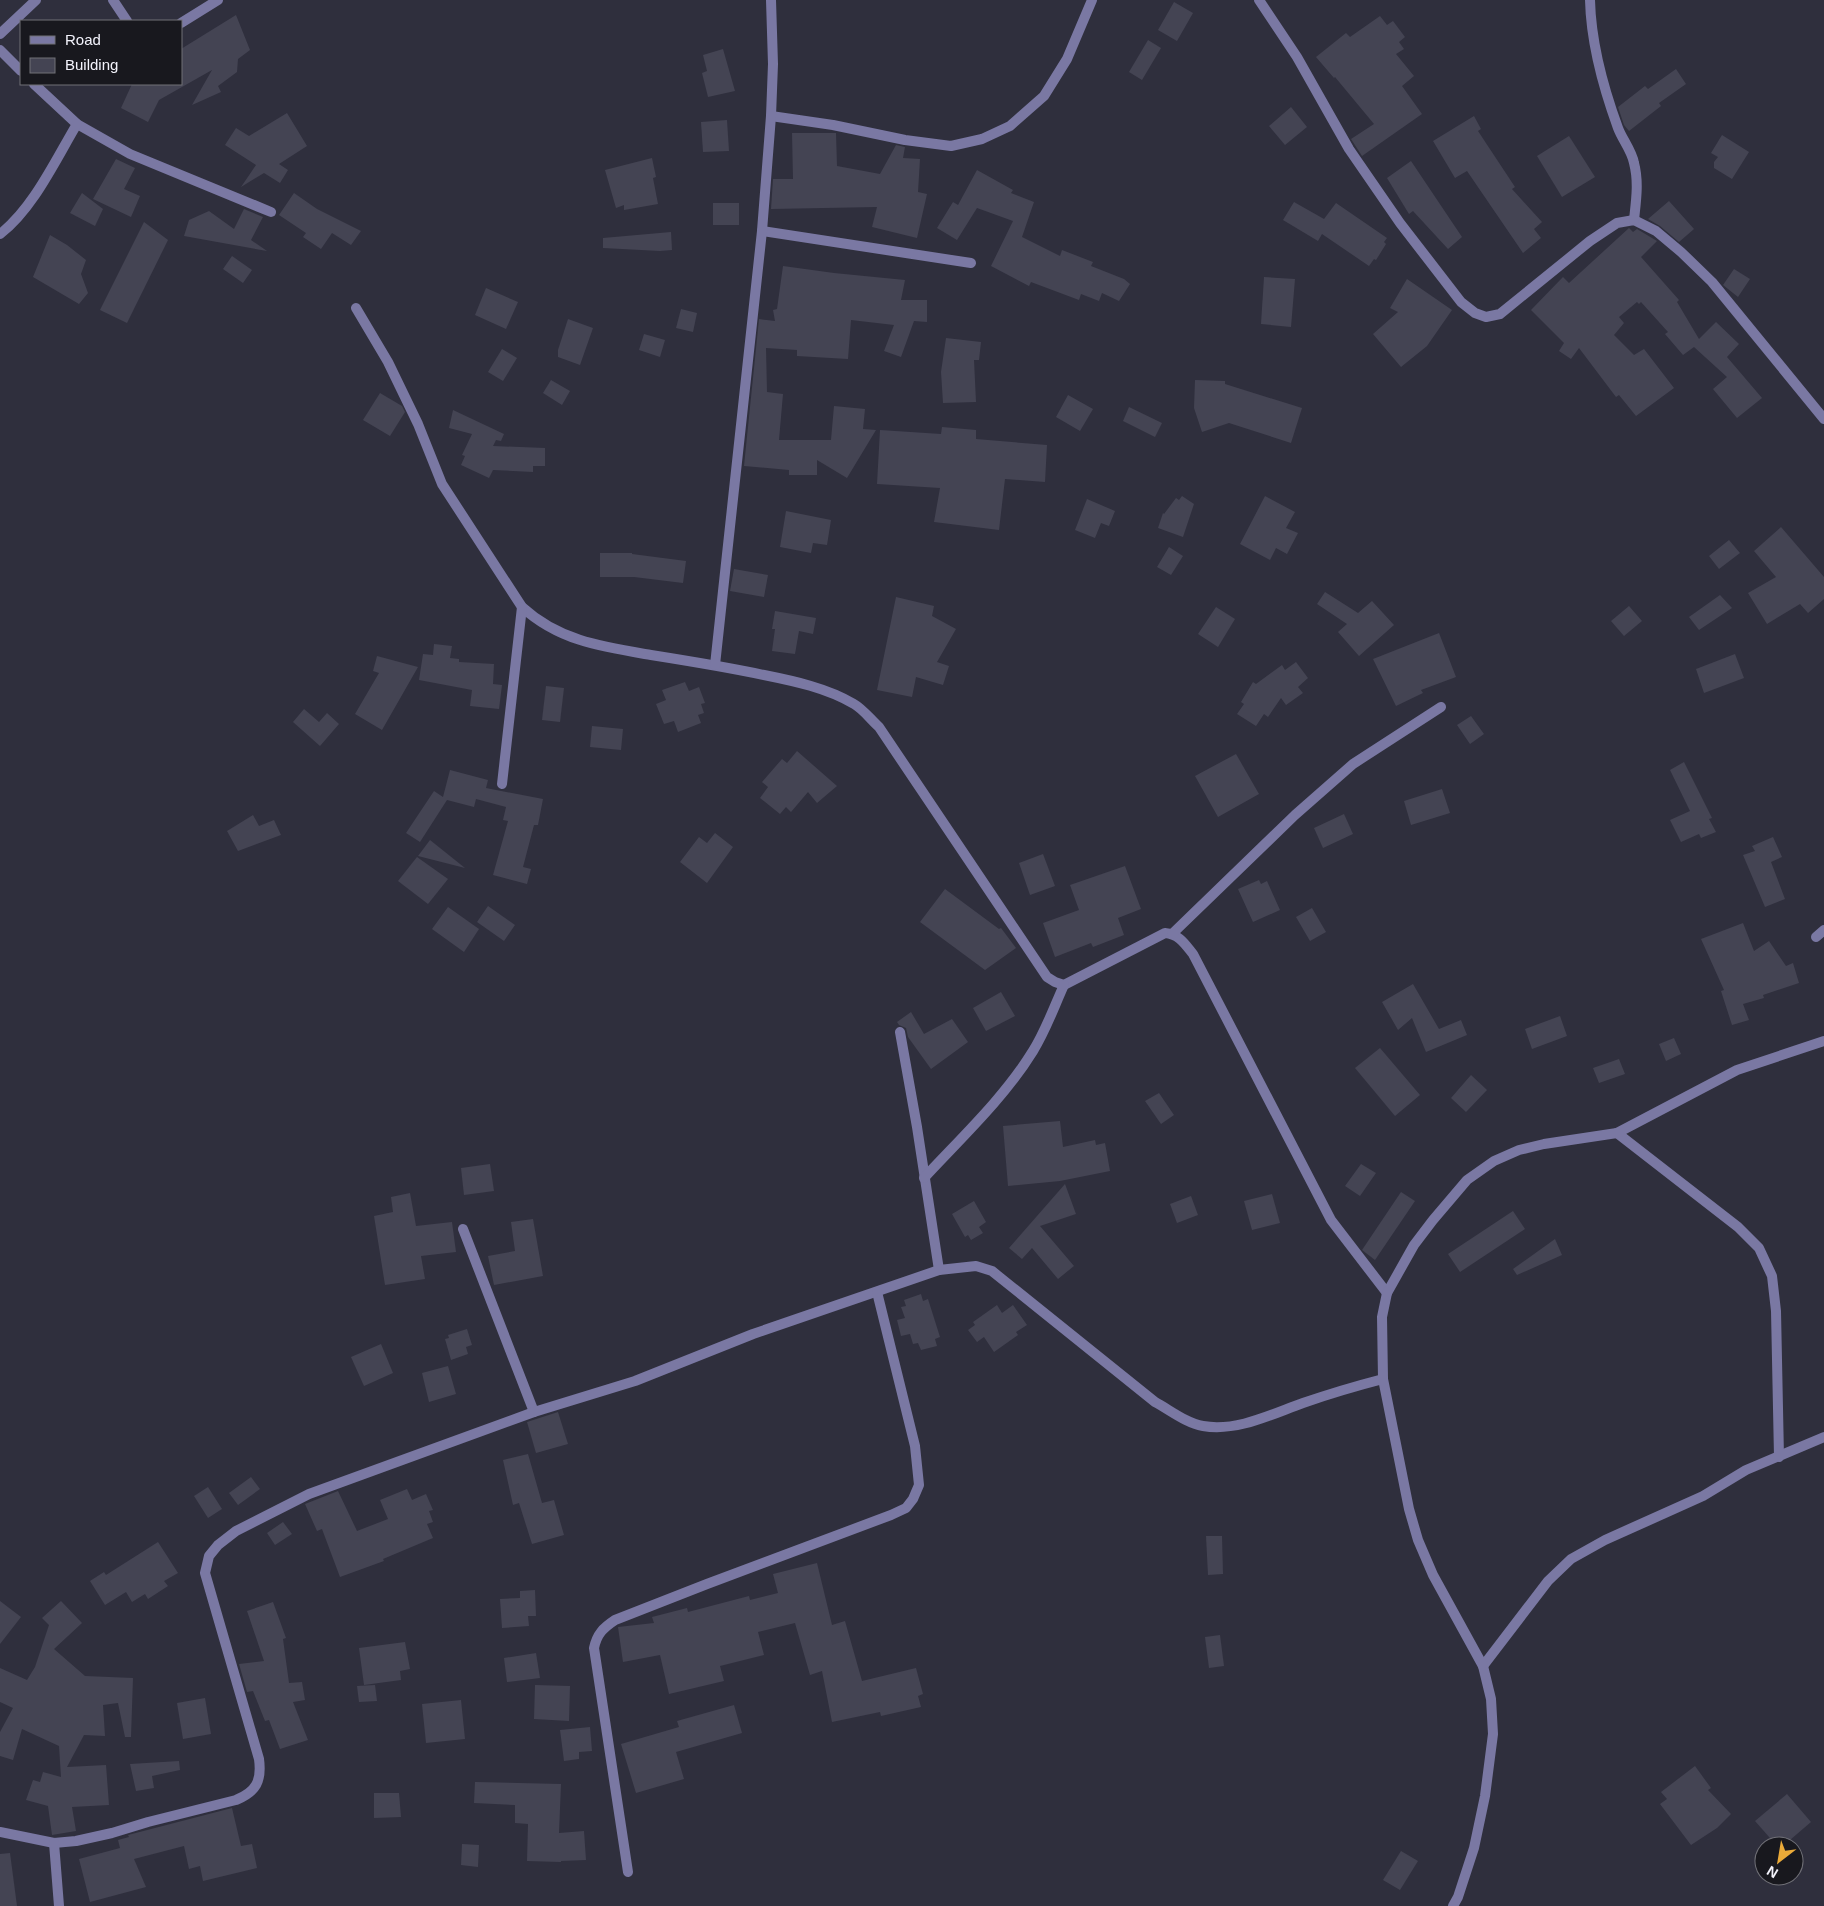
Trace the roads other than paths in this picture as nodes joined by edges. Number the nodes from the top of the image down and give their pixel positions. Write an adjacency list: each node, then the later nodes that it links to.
1 (36, 0): 10 (street)
2 (113, 0): 8 (street)
3 (218, 0): 9 (street)
4 (771, 0): 14 (street)
5 (1092, 0): 14 (street)
6 (1258, 0): 17 (street)
7 (1590, 0): 17 (street)
8 (126, 20)
9 (182, 22)
10 (0, 34)
11 (0, 50): 12 (street)
12 (20, 70)
13 (35, 85): 15 (street)
14 (771, 116): 18 (street)
15 (77, 124): 16 (street); 19 (street)
16 (271, 212)
17 (1634, 220): 22 (street)
18 (762, 231): 20 (street); 24 (street)
19 (0, 234)
20 (971, 262)
21 (356, 308): 23 (street)
22 (1824, 419)
23 (522, 607): 24 (street); 26 (street)
24 (715, 665): 28 (street)
25 (1441, 707): 27 (street)
26 (502, 784)
27 (1172, 934): 28 (street); 36 (street)
28 (1064, 985): 32 (street)
29 (900, 1032): 32 (street)
30 (1824, 1041): 31 (street)
31 (1617, 1133): 36 (street); 40 (street)
32 (924, 1178): 34 (street)
33 (463, 1229): 38 (street)
34 (939, 1270): 35 (street); 37 (street)
35 (877, 1292): 38 (street); 44 (street)
36 (1387, 1293): 37 (street)
37 (1383, 1379): 41 (street)
38 (534, 1412): 43 (street)
39 (1824, 1437): 40 (street)
40 (1779, 1457): 41 (street)
41 (1483, 1666): 46 (street)
42 (0, 1832): 43 (street)
43 (54, 1843): 45 (street)
44 (628, 1872)
45 (59, 1906)
46 (1453, 1906)

